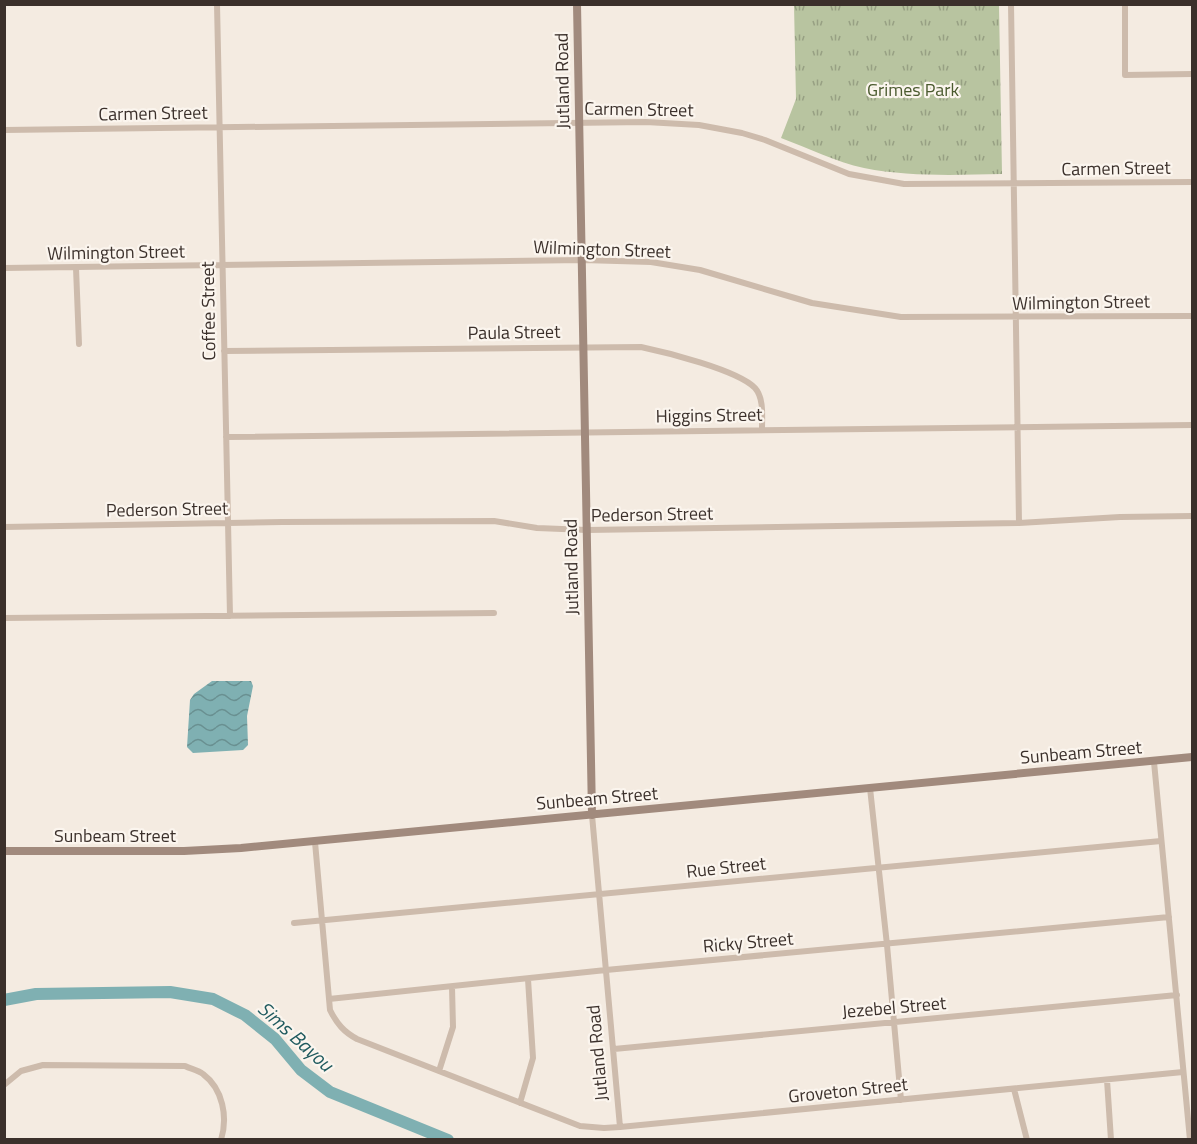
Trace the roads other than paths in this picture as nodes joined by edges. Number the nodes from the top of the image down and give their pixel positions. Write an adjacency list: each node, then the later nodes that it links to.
1 (218, 4): 7 (street, Coffee Street)
2 (577, 4): 6 (street, Jutland Road)
3 (1011, 4): 10 (street)
4 (1125, 4): 5 (street)
5 (1192, 74)
6 (579, 123): 7 (street, Carmen Street); 10 (street, Carmen Street); 11 (street, Jutland Road)
7 (220, 128): 8 (street, Carmen Street); 12 (street, Coffee Street)
8 (4, 130)
9 (1192, 182): 10 (street, Carmen Street)
10 (1014, 184): 16 (street)
11 (583, 260): 12 (street, Wilmington Street); 16 (street, Wilmington Street); 18 (street, Jutland Road)
12 (223, 265): 14 (street, Wilmington Street); 19 (street, Coffee Street)
13 (4, 268): 14 (street, Wilmington Street)
14 (76, 268): 17 (street)
15 (1192, 316): 16 (street, Wilmington Street)
16 (1016, 318): 21 (street)
17 (79, 344)
18 (584, 346): 19 (street, Paula Street); 22 (street, Paula Street); 23 (street, Jutland Road)
19 (224, 351): 24 (street, Coffee Street)
20 (1192, 424): 21 (street, Higgins Street)
21 (1018, 427): 22 (street, Higgins Street); 27 (street)
22 (762, 429): 23 (street, Higgins Street)
23 (586, 432): 24 (street, Higgins Street); 29 (street, Jutland Road)
24 (226, 437): 26 (street, Coffee Street)
25 (1192, 516): 27 (street, Pederson Street)
26 (228, 523): 28 (street, Pederson Street); 29 (street, Pederson Street); 31 (street, Coffee Street)
27 (1019, 524): 29 (street, Pederson Street)
28 (4, 526)
29 (587, 530): 36 (street, Jutland Road)
30 (494, 614): 31 (street)
31 (230, 616): 32 (street)
32 (4, 618)
33 (1192, 757): 34 (street, Sunbeam Street)
34 (1154, 762): 35 (street, Sunbeam Street); 37 (street)
35 (870, 788): 36 (street, Sunbeam Street); 40 (street)
36 (592, 815): 38 (street, Sunbeam Street); 41 (street, Jutland Road)
37 (1161, 841): 40 (street, Rue Street); 42 (street)
38 (315, 842): 39 (street, Sunbeam Street); 43 (street, Groveton Street)
39 (4, 851)
40 (879, 868): 41 (street, Rue Street); 45 (street)
41 (600, 894): 43 (street, Rue Street); 46 (street, Jutland Road)
42 (1169, 916): 45 (street, Ricky Street); 49 (street)
43 (321, 921): 44 (street, Rue Street); 50 (street, Groveton Street)
44 (294, 923)
45 (887, 945): 46 (street, Ricky Street); 51 (street)
46 (606, 970): 47 (street, Ricky Street); 52 (street, Jutland Road)
47 (528, 979): 48 (street, Ricky Street); 59 (street)
48 (452, 987): 50 (street, Ricky Street); 53 (street)
49 (1177, 995): 51 (street, Jezebel Street); 54 (street)
50 (329, 999): 53 (street, Groveton Street)
51 (894, 1022): 52 (street, Jezebel Street); 58 (street)
52 (614, 1049): 60 (street, Jutland Road)
53 (438, 1071): 59 (street, Groveton Street)
54 (1183, 1072): 55 (street, Groveton Street); 64 (street)
55 (1107, 1080): 57 (street, Groveton Street); 63 (street)
56 (4, 1085): 61 (street)
57 (1014, 1089): 58 (street, Groveton Street); 62 (street)
58 (901, 1100): 60 (street, Groveton Street)
59 (520, 1103): 60 (street, Groveton Street)
60 (620, 1127)
61 (221, 1140)
62 (1027, 1140)
63 (1112, 1140)
64 (1190, 1140)

